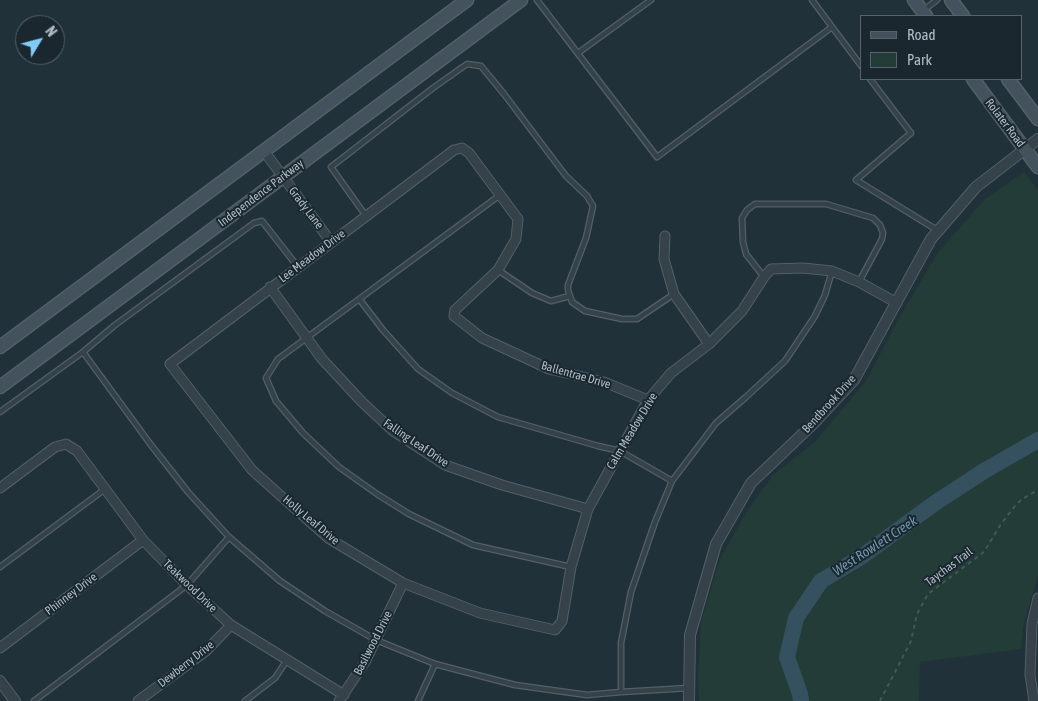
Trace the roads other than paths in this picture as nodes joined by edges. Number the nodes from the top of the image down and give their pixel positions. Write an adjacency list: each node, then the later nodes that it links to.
1 (466, 0): 20 (main road)
2 (521, 0): 22 (main road, Independence Parkway)
3 (537, 0): 12 (lane)
4 (650, 0): 12 (lane)
5 (812, 0): 11 (lane)
6 (914, 0): 9 (main road)
7 (937, 0): 9 (lane)
8 (951, 0): 10 (main road)
9 (924, 14)
10 (962, 15)
11 (832, 27): 12 (lane); 13 (lane)
12 (578, 53)
13 (860, 64)
14 (871, 80): 25 (lane)
15 (973, 80): 19 (main road, Rolater Road)
16 (1009, 80): 17 (main road)
17 (1038, 119)
18 (1038, 139): 19 (street, Bendbrook Drive)
19 (1024, 148): 21 (main road, Rolater Road); 25 (street, Bendbrook Drive)
20 (264, 151): 22 (street, Grady Lane); 40 (main road)
21 (1038, 167)
22 (283, 177): 27 (street, Grady Lane); 43 (main road, Independence Parkway)
23 (500, 195): 24 (street, Lee Meadow Drive); 29 (street); 36 (lane)
24 (366, 216): 27 (street, Lee Meadow Drive); 35 (lane)
25 (938, 231): 37 (street, Bendbrook Drive)
26 (665, 236): 34 (street)
27 (331, 242): 28 (street, Lee Meadow Drive)
28 (298, 266): 33 (street, Lee Meadow Drive); 41 (lane)
29 (498, 270): 35 (lane); 44 (street, Ballentrae Drive)
30 (832, 271): 31 (street, Calm Meadow Drive); 32 (street); 47 (lane)
31 (764, 277): 32 (lane); 39 (street, Calm Meadow Drive)
32 (859, 282): 37 (street)
33 (270, 288): 38 (street, Falling Leaf Drive); 42 (street, Lee Meadow Drive)
34 (674, 294): 35 (lane); 39 (street)
35 (570, 296)
36 (360, 300): 38 (lane); 46 (lane)
37 (896, 303): 65 (street, Bendbrook Drive)
38 (307, 338): 50 (street, Falling Leaf Drive); 54 (lane)
39 (709, 344): 44 (street, Calm Meadow Drive)
40 (0, 347)
41 (83, 352): 45 (lane); 51 (lane)
42 (170, 364): 55 (street, Holly Leaf Drive)
43 (0, 387)
44 (648, 400): 46 (street, Calm Meadow Drive)
45 (0, 412)
46 (620, 451): 47 (lane); 50 (street, Calm Meadow Drive)
47 (672, 481): 66 (lane)
48 (0, 488): 49 (street, Teakwood Drive)
49 (105, 489): 52 (street, Teakwood Drive); 53 (lane)
50 (588, 509): 54 (street, Calm Meadow Drive)
51 (229, 538): 56 (lane); 60 (lane)
52 (143, 540): 56 (street, Teakwood Drive); 61 (street, Phinney Drive)
53 (0, 567)
54 (571, 567): 59 (street, Calm Meadow Drive)
55 (403, 583): 59 (street, Holly Leaf Drive); 60 (street, Basilwood Drive)
56 (187, 585): 58 (street, Teakwood Drive); 69 (lane)
57 (1038, 598): 74 (street)
58 (231, 625): 62 (street, Teakwood Drive); 70 (street, Dewberry Drive)
59 (555, 630)
60 (376, 640): 63 (lane); 67 (street, Basilwood Drive)
61 (0, 648)
62 (288, 660): 67 (street, Teakwood Drive); 71 (lane)
63 (435, 664): 66 (lane); 72 (lane)
64 (0, 681): 68 (street)
65 (689, 688): 66 (lane); 73 (street, Bendbrook Drive)
66 (621, 692)
67 (342, 698)
68 (15, 701)
69 (34, 701)
70 (138, 701)
71 (245, 701)
72 (418, 701)
73 (689, 701)
74 (1034, 701)

